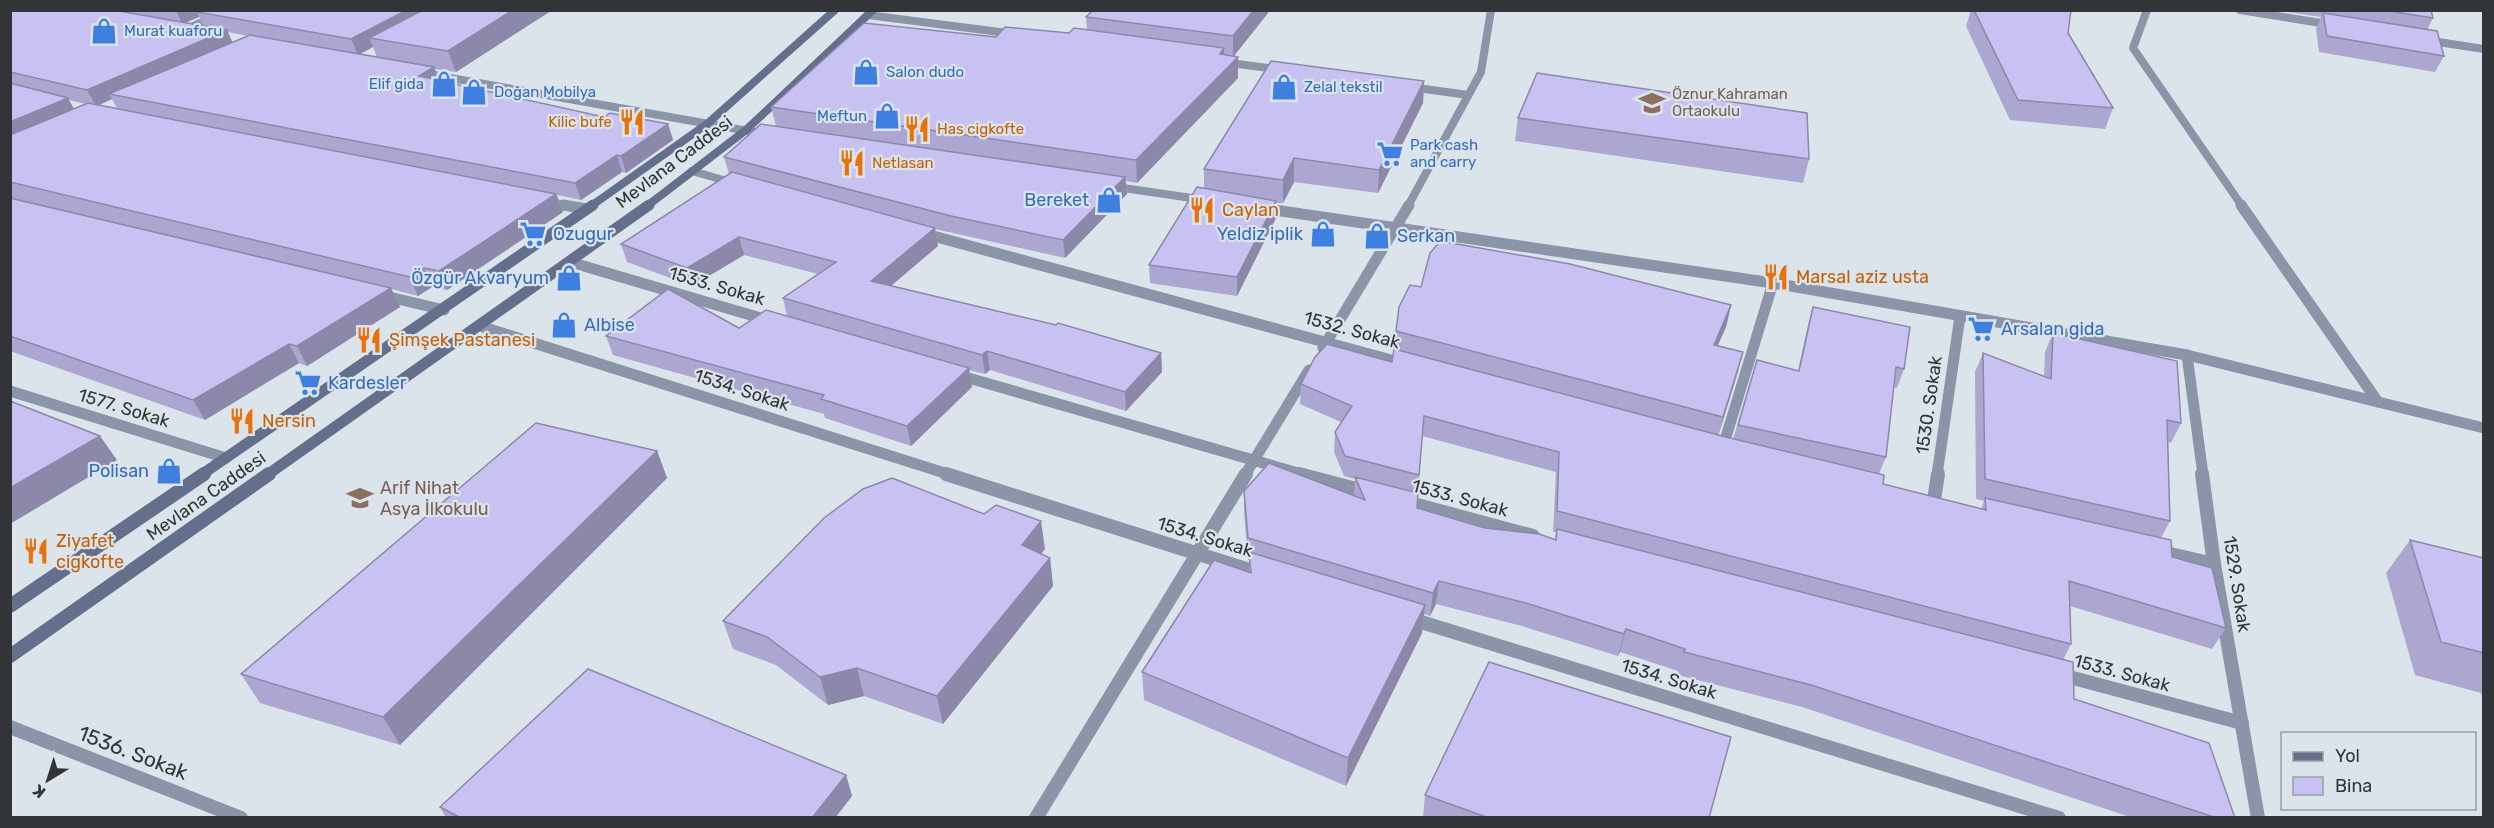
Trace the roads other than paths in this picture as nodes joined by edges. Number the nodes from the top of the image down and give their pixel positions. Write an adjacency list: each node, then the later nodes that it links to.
1 (230, 10): 9 (street)
2 (835, 10): 19 (main road, Mevlana Caddesi)
3 (1491, 10): 18 (street)
4 (2147, 10): 43 (street)
5 (2240, 10): 7 (street)
6 (871, 13): 11 (street); 20 (main road, Mevlana Caddesi)
7 (2344, 27)
8 (169, 29): 9 (street)
9 (180, 31): 10 (street)
10 (202, 35)
11 (1021, 35)
12 (2414, 38): 13 (street)
13 (2484, 49)
14 (1209, 60): 15 (street)
15 (1292, 71)
16 (416, 72): 19 (street)
17 (1398, 85): 18 (street)
18 (1468, 95): 29 (street)
19 (707, 124): 20 (street); 28 (main road, Mevlana Caddesi)
20 (746, 130): 21 (street); 22 (main road, Mevlana Caddesi)
21 (766, 134)
22 (692, 171): 24 (street); 31 (main road, Mevlana Caddesi)
23 (1101, 184): 26 (street)
24 (750, 187)
25 (528, 198): 28 (street)
26 (1219, 202)
27 (1254, 207): 29 (street)
28 (587, 209): 34 (main road, Mevlana Caddesi)
29 (1396, 228): 32 (street); 38 (street)
30 (911, 230): 38 (street, 1532. Sokak)
31 (570, 262): 36 (street, 1533. Sokak); 37 (main road, Mevlana Caddesi)
32 (1773, 283): 35 (street); 45 (street)
33 (375, 294): 34 (street)
34 (444, 310): 46 (main road, Mevlana Caddesi)
35 (1960, 316): 39 (street); 48 (street, 1530. Sokak)
36 (787, 325)
37 (480, 326): 51 (street, 1534. Sokak); 56 (main road, Mevlana Caddesi)
38 (1326, 342): 40 (street, 1532. Sokak); 47 (street)
39 (2187, 356): 43 (street); 52 (street, 1529. Sokak)
40 (1417, 367)
41 (946, 372): 47 (street, 1533. Sokak)
42 (10, 391): 46 (street, 1577. Sokak)
43 (2378, 402): 44 (street)
44 (2484, 428)
45 (1722, 450)
46 (226, 459): 54 (main road, Mevlana Caddesi)
47 (1253, 462): 49 (street, 1533. Sokak); 51 (street)
48 (1934, 500)
49 (1552, 541)
50 (2147, 548): 52 (street)
51 (1197, 554): 53 (street, 1534. Sokak); 61 (street)
52 (2214, 564): 58 (street, 1529. Sokak)
53 (1276, 578)
54 (10, 606)
55 (1390, 613): 62 (street, 1534. Sokak)
56 (10, 656)
57 (2047, 671): 58 (street, 1533. Sokak)
58 (2242, 723): 63 (street, 1529. Sokak)
59 (10, 727): 60 (street, 1536. Sokak)
60 (241, 818)
61 (1036, 818)
62 (2059, 818)
63 (2258, 818)

